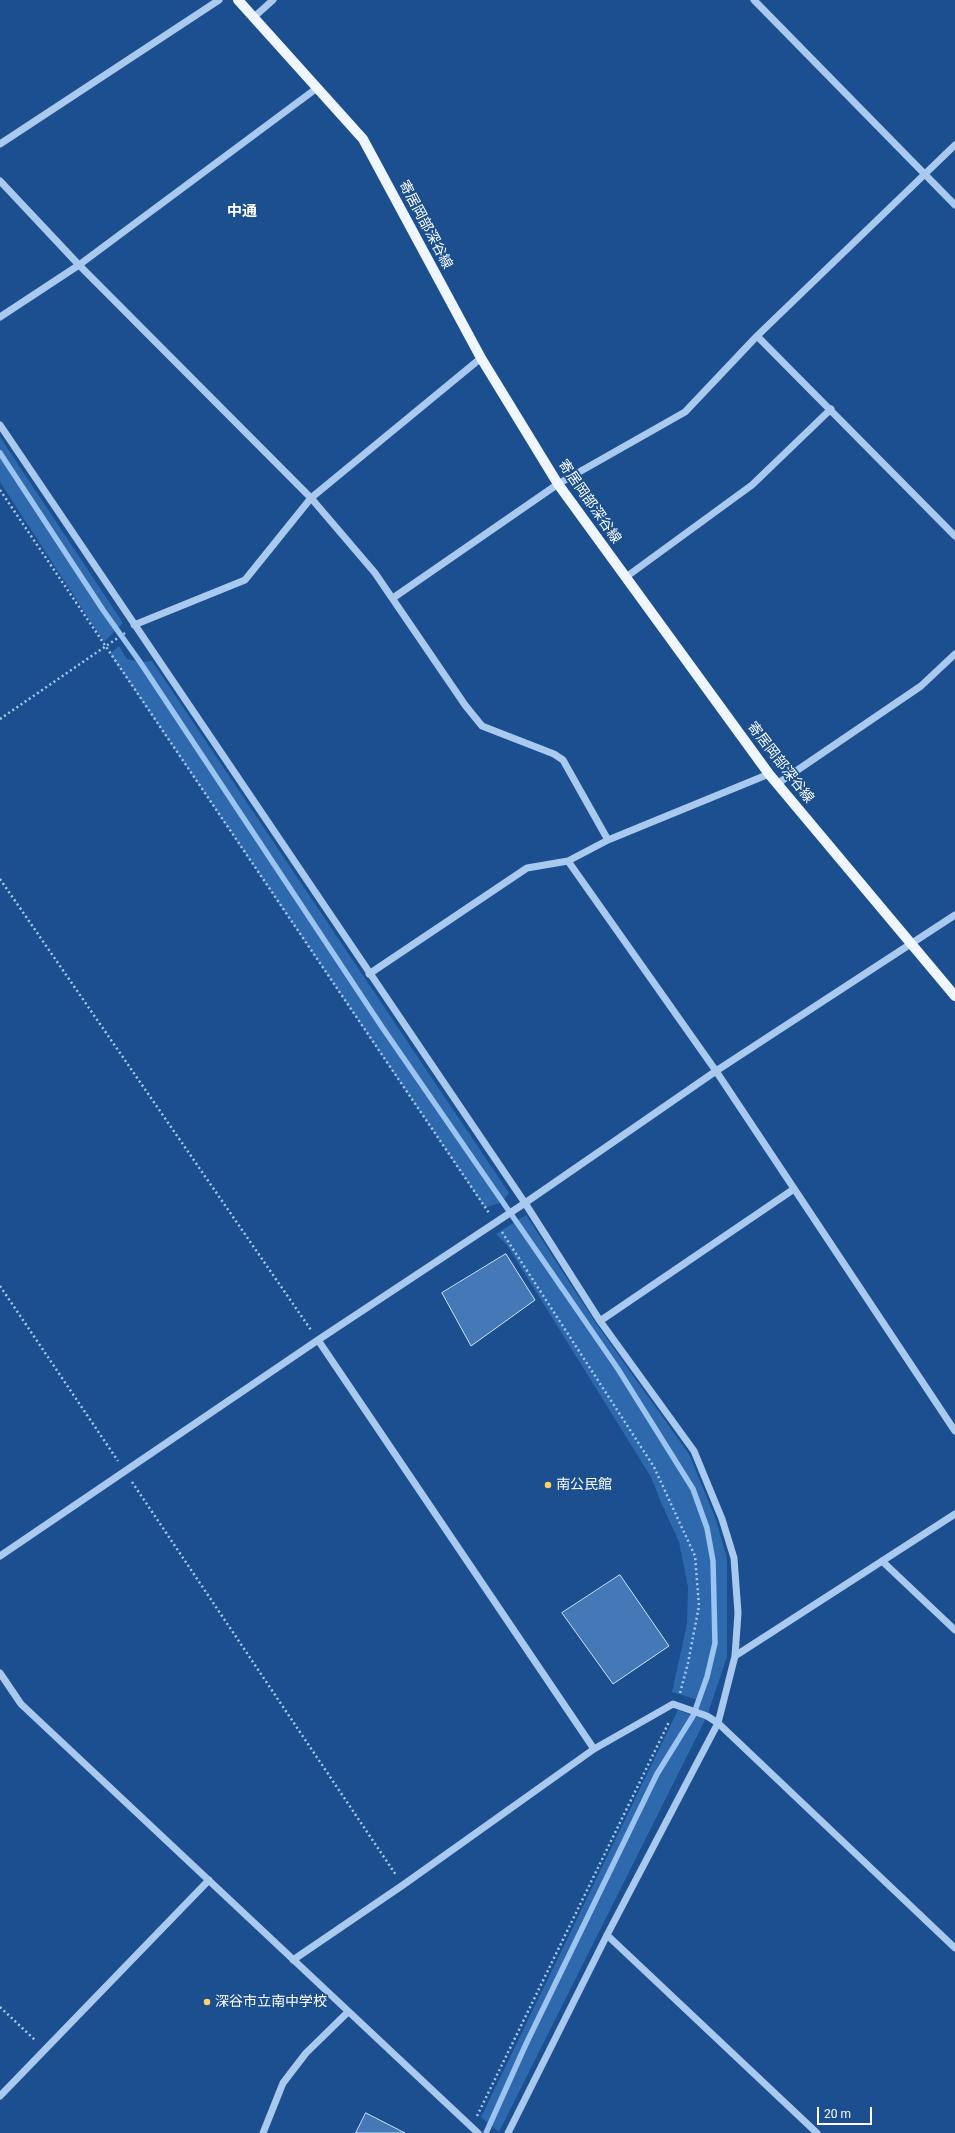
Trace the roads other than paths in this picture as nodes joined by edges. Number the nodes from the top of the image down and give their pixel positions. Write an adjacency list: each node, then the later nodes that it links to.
1 (219, 0): 7 (street)
2 (238, 0): 5 (main road, 寄居岡部深谷線)
3 (273, 0): 5 (street)
4 (754, 0): 9 (street)
5 (253, 18): 6 (main road, 寄居岡部深谷線)
6 (317, 88): 12 (street); 15 (main road, 寄居岡部深谷線)
7 (0, 144)
8 (955, 145): 9 (street)
9 (926, 175): 11 (street); 14 (street)
10 (0, 181): 12 (street)
11 (955, 205)
12 (80, 265): 13 (street); 19 (street)
13 (0, 317)
14 (758, 336): 16 (street); 18 (street)
15 (481, 358): 18 (main road, 寄居岡部深谷線); 19 (street)
16 (831, 409): 20 (street); 21 (street)
17 (0, 425): 23 (street)
18 (558, 484): 21 (main road, 寄居岡部深谷線); 22 (street)
19 (311, 498): 22 (street); 23 (street)
20 (955, 536)
21 (626, 577): 25 (main road, 寄居岡部深谷線)
22 (393, 598): 27 (street)
23 (134, 624): 31 (street)
24 (955, 654): 26 (street)
25 (769, 774): 26 (main road, 寄居岡部深谷線); 27 (street)
26 (777, 784): 30 (main road, 寄居岡部深谷線)
27 (608, 840): 28 (street)
28 (568, 861): 31 (street); 33 (street)
29 (955, 914): 30 (street)
30 (912, 943): 32 (main road, 寄居岡部深谷線); 33 (street)
31 (369, 974): 35 (street)
32 (955, 996)
33 (716, 1071): 34 (street); 35 (street)
34 (794, 1189): 36 (street); 38 (street)
35 (525, 1204): 36 (street); 37 (street)
36 (600, 1321): 43 (street)
37 (318, 1340): 40 (street); 46 (street)
38 (955, 1431)
39 (955, 1514): 41 (street)
40 (0, 1556)
41 (882, 1561): 42 (street); 43 (street)
42 (955, 1630)
43 (735, 1656): 45 (street)
44 (0, 1674): 47 (street)
45 (718, 1723): 46 (street); 48 (street); 49 (street)
46 (594, 1749): 50 (street)
47 (209, 1880): 50 (street); 52 (street)
48 (607, 1935): 56 (street); 57 (street)
49 (955, 1948)
50 (293, 1960): 51 (street)
51 (348, 2012): 53 (street); 54 (street)
52 (0, 2096)
53 (470, 2130): 55 (street)
54 (264, 2133)
55 (478, 2133)
56 (508, 2133)
57 (817, 2133)

